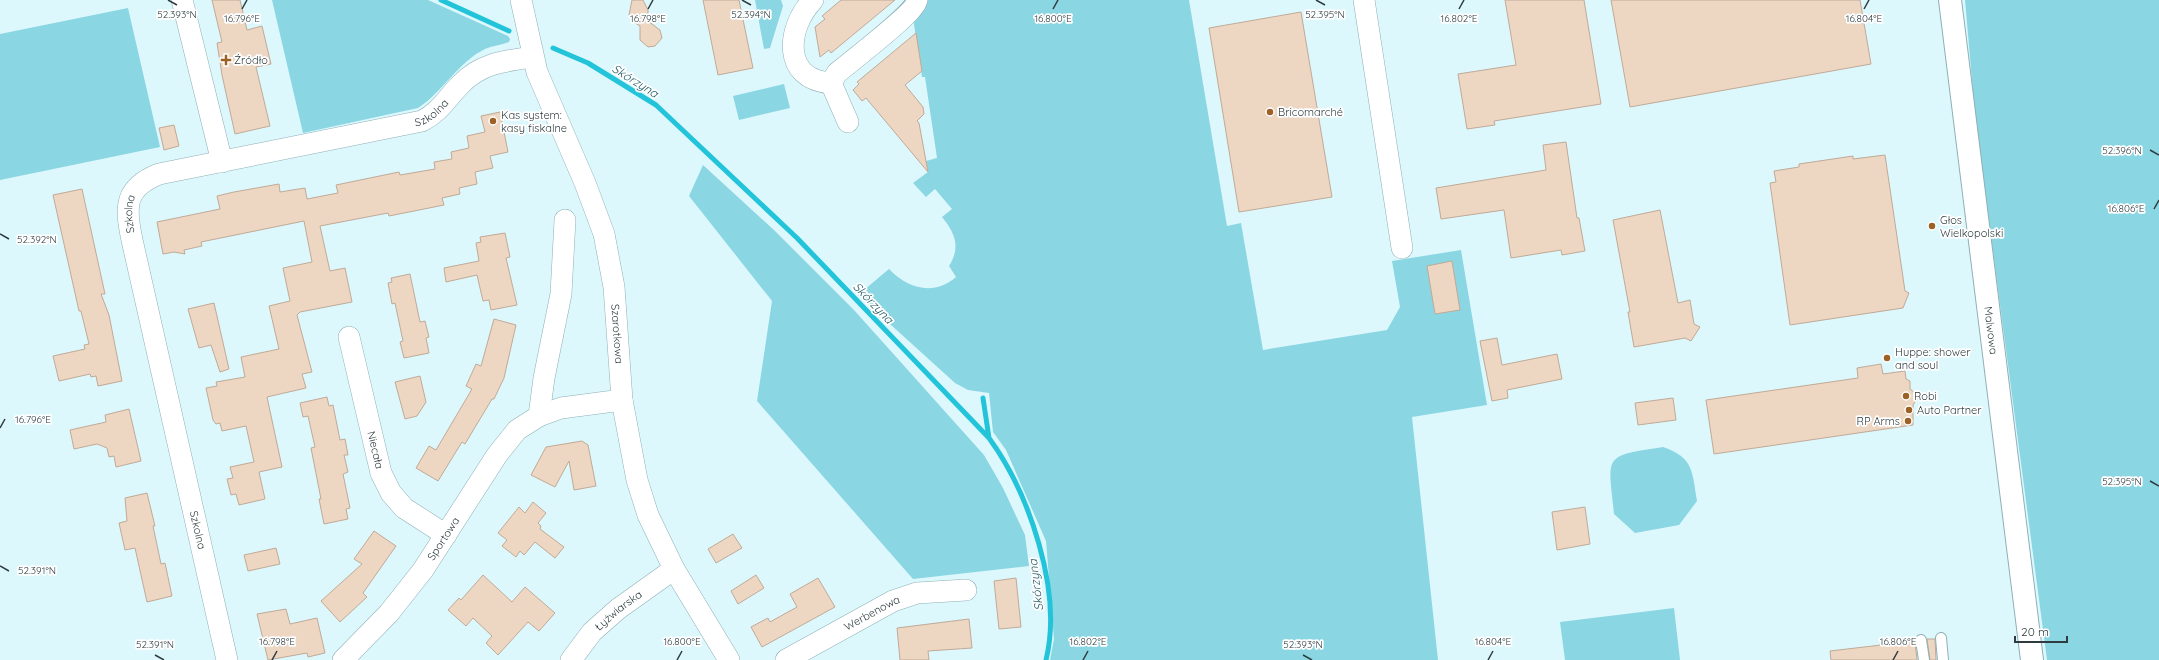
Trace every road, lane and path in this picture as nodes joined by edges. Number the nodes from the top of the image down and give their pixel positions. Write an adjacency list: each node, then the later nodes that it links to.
1 (182, 0): 10 (street)
2 (521, 0): 7 (street, Szarotkowa)
3 (814, 0): 8 (street)
4 (917, 0): 8 (street)
5 (1364, 0): 12 (street)
6 (1950, 0): 28 (street, Malwowa)
7 (533, 57): 10 (street, Szkolna); 14 (street, Szarotkowa)
8 (831, 83): 9 (street)
9 (848, 122)
10 (222, 162): 21 (street, Szkolna)
11 (565, 220): 15 (street)
12 (1402, 248)
13 (349, 337): 16 (street, Niecała)
14 (622, 400): 15 (street, Sportowa); 17 (street, Szarotkowa)
15 (539, 416): 16 (street, Sportowa)
16 (446, 535): 22 (street, Sportowa)
17 (674, 569): 23 (street, Łyżwiarska); 24 (street, Szarotkowa)
18 (966, 590): 25 (street, Werbenowa)
19 (1941, 638): 27 (lane)
20 (1921, 640): 26 (lane)
21 (227, 660)
22 (343, 660)
23 (571, 660)
24 (729, 660)
25 (786, 660)
26 (1924, 660)
27 (1943, 660)
28 (2032, 660)

